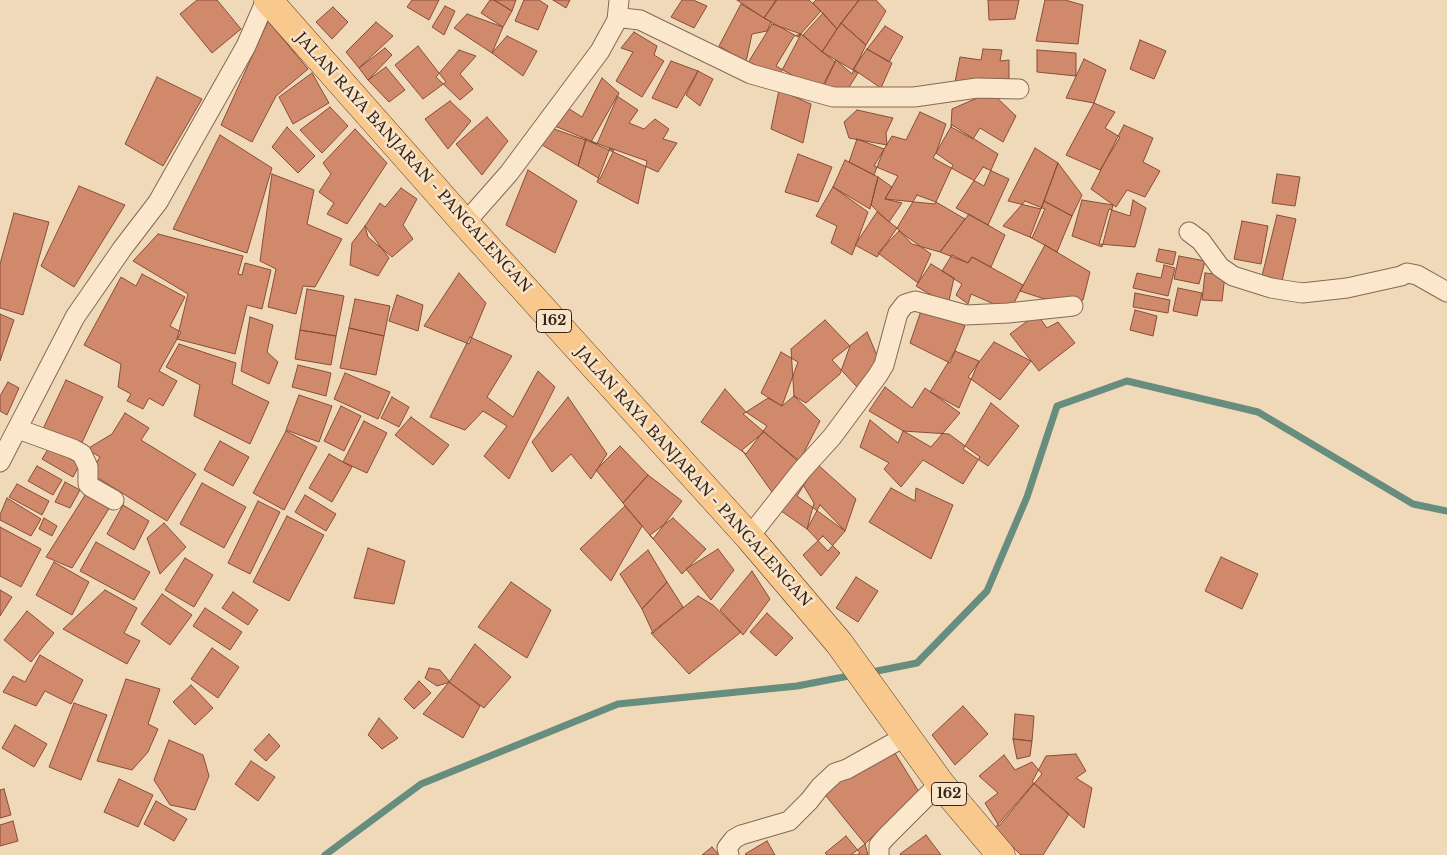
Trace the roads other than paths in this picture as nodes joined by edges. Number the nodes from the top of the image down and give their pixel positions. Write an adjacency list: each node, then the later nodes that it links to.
1 (267, 0): 5 (main road, JALAN RAYA BANJARAN - PANGALENGAN / 162); 9 (street)
2 (619, 0): 3 (street)
3 (617, 20): 4 (street); 5 (street)
4 (1018, 89)
5 (465, 223): 12 (main road, JALAN RAYA BANJARAN - PANGALENGAN / 162)
6 (1189, 232): 7 (street)
7 (1447, 292)
8 (1073, 306): 12 (street)
9 (18, 428): 10 (street); 11 (street)
10 (0, 462)
11 (114, 500)
12 (749, 537): 13 (main road, JALAN RAYA BANJARAN - PANGALENGAN / 162)
13 (904, 732): 14 (main road, JALAN RAYA BANJARAN - PANGALENGAN / 162); 15 (street)
14 (940, 783): 16 (street); 17 (main road, JALAN RAYA BANJARAN - PANGALENGAN / 162)
15 (729, 855)
16 (879, 855)
17 (1001, 855)

